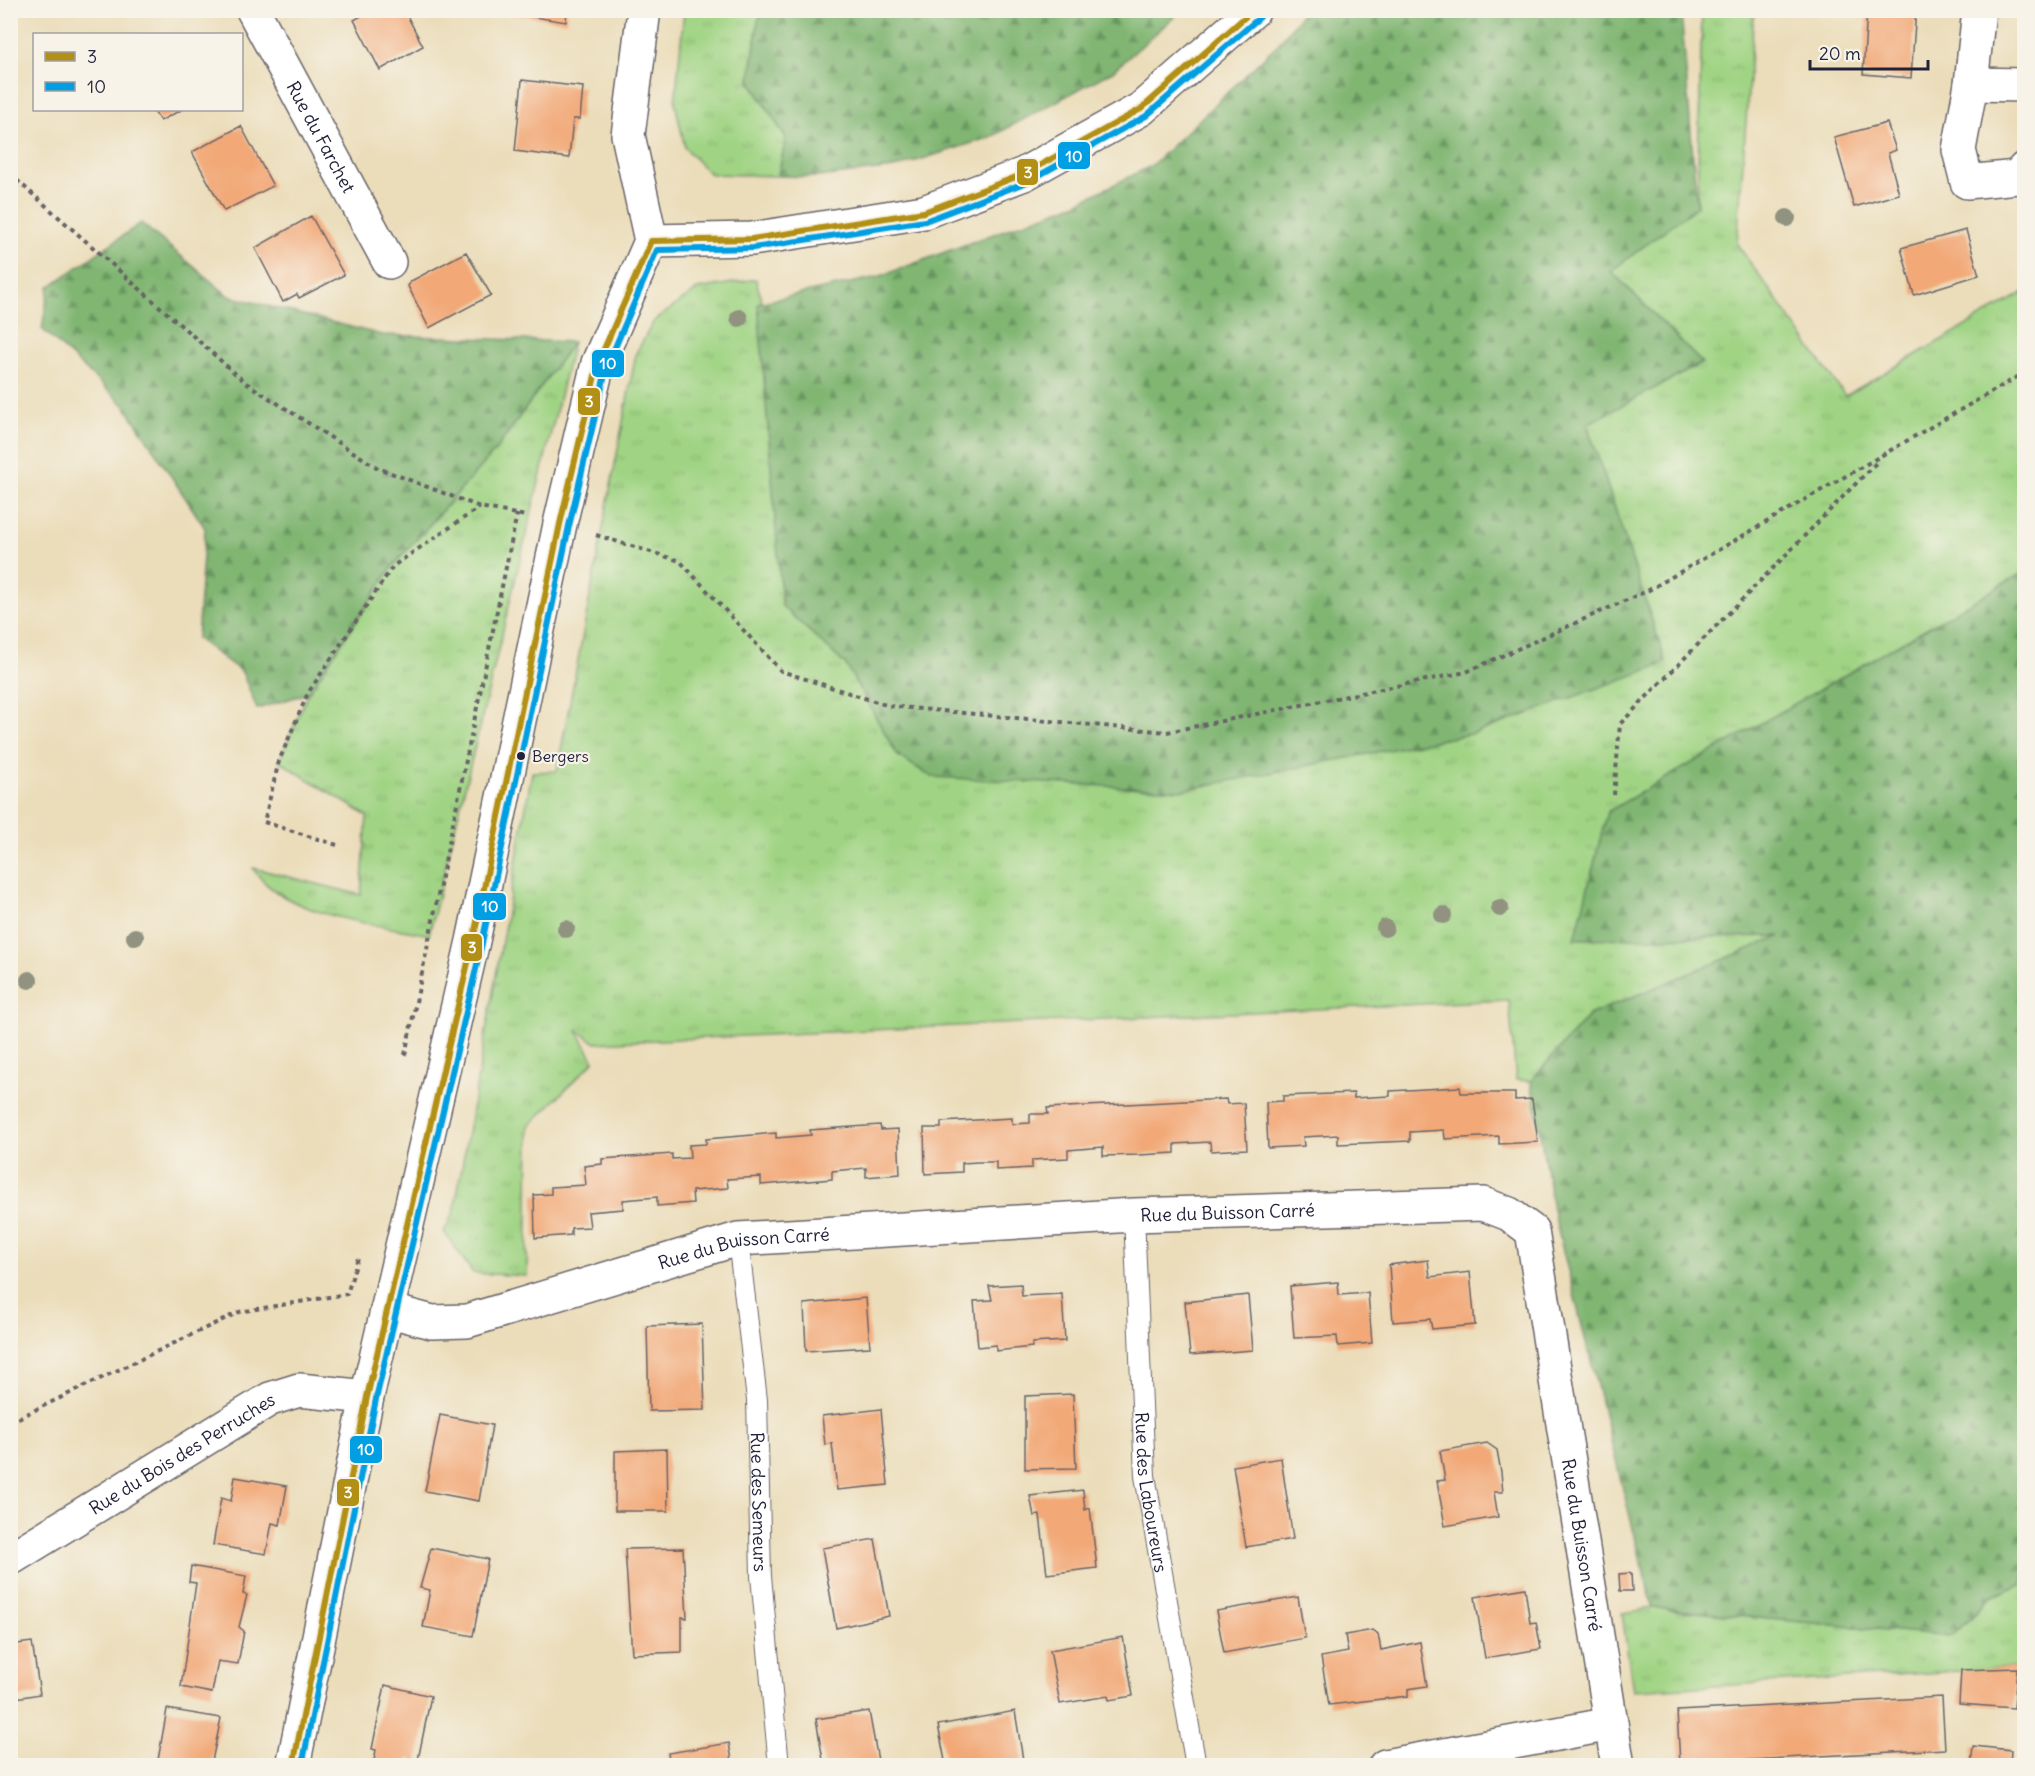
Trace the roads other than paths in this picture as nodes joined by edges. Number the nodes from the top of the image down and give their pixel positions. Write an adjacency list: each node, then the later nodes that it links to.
1 (253, 10): 9 (street, Rue du Farchet)
2 (644, 10): 8 (street)
3 (1254, 10): 8 (street)
4 (1979, 10): 5 (street)
5 (1971, 84): 6 (street); 7 (street)
6 (2025, 85)
7 (2025, 170)
8 (651, 241): 12 (street)
9 (389, 262)
10 (1134, 1215): 11 (street, Rue du Buisson Carré); 15 (street, Rue du Buisson Carré); 18 (lane, Rue des Laboureurs)
11 (738, 1239): 12 (street, Rue du Buisson Carré); 17 (lane, Rue des Semeurs)
12 (387, 1310): 13 (street)
13 (367, 1397): 14 (street, Rue du Bois des Perruches); 16 (street)
14 (10, 1559)
15 (1611, 1724): 19 (street); 20 (street, Rue du Buisson Carré)
16 (293, 1766)
17 (778, 1766)
18 (1196, 1766)
19 (1385, 1766)
20 (1618, 1766)

